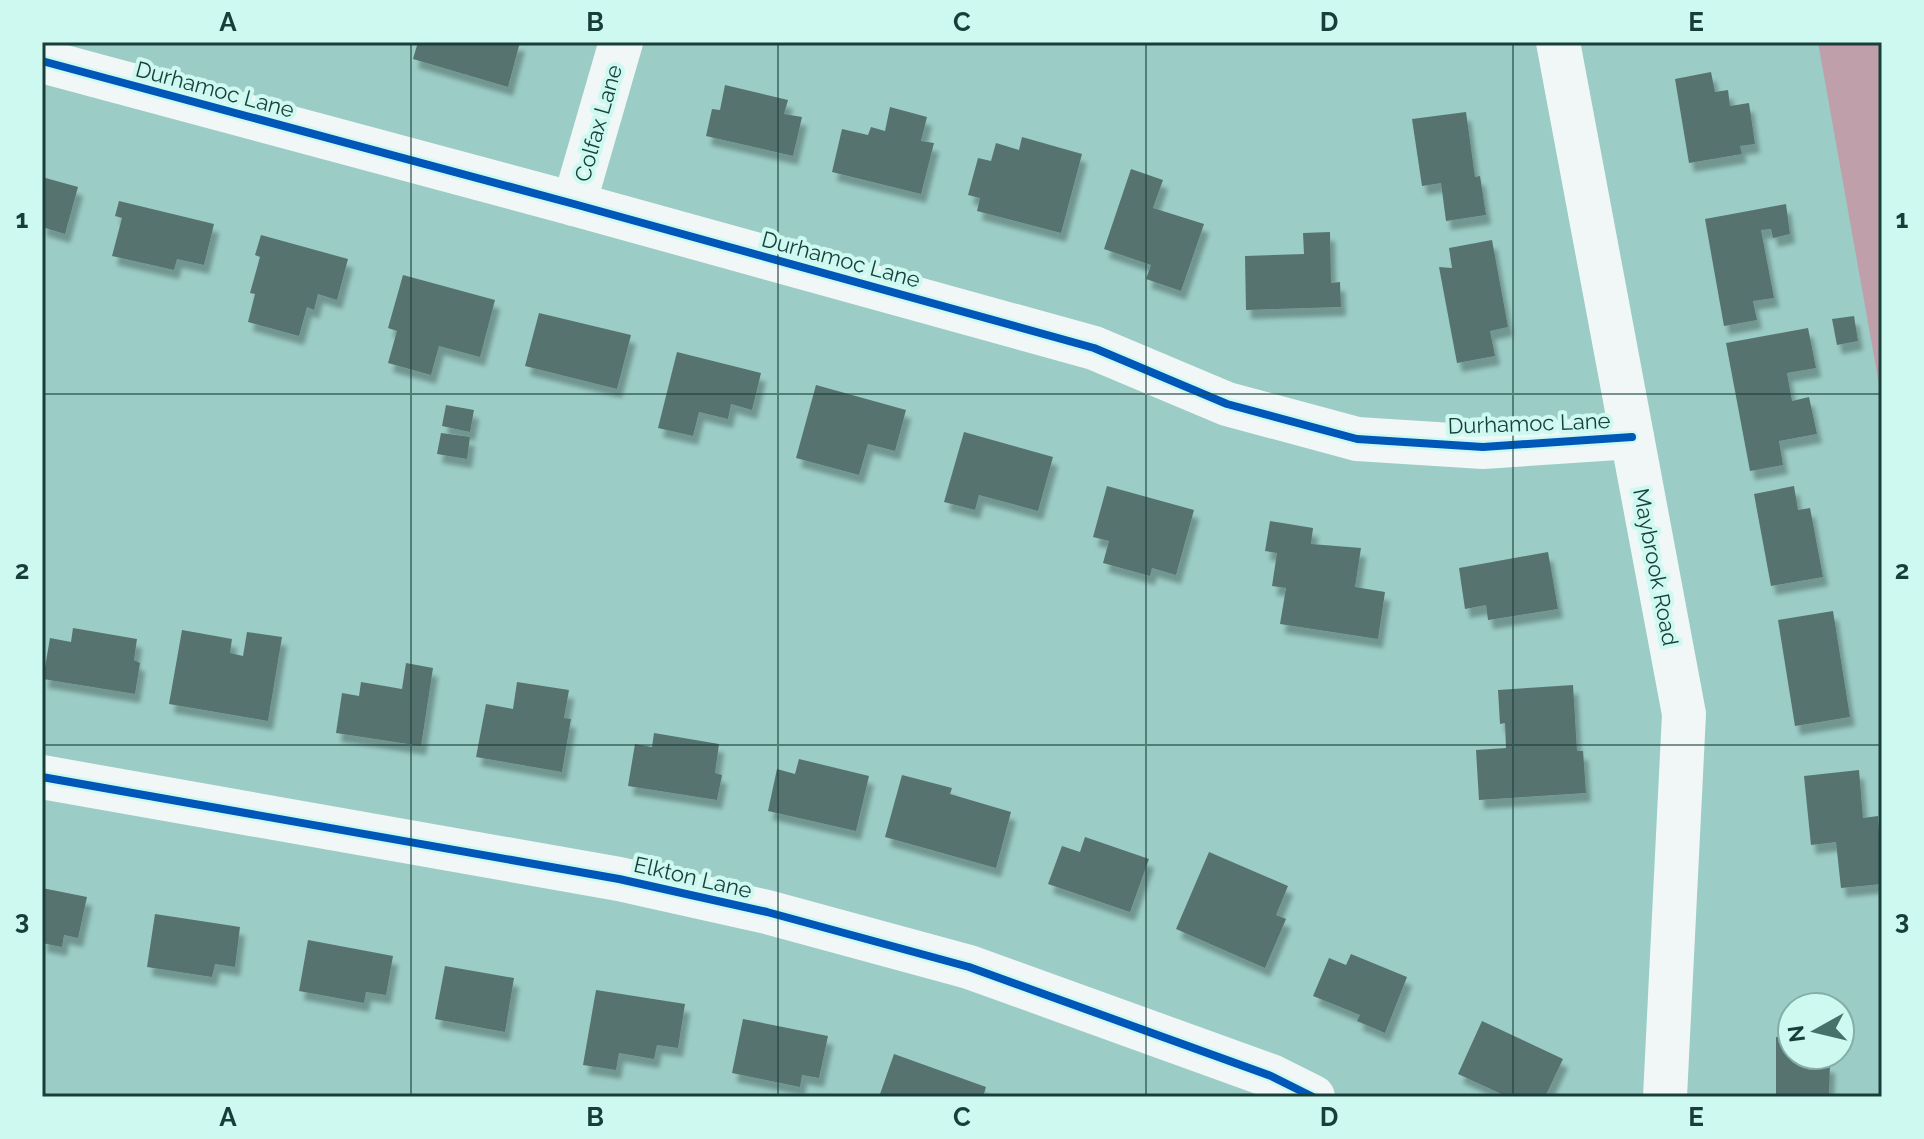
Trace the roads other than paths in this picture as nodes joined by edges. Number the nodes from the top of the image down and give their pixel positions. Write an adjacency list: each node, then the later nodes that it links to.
1 (621, 42): 4 (street, Colfax Lane)
2 (1558, 42): 5 (street, Maybrook Road)
3 (42, 61): 4 (street, Durhamoc Lane)
4 (574, 204): 5 (street, Durhamoc Lane)
5 (1632, 437): 8 (street, Maybrook Road)
6 (42, 777): 7 (street, Elkton Lane)
7 (1313, 1097)
8 (1665, 1097)

